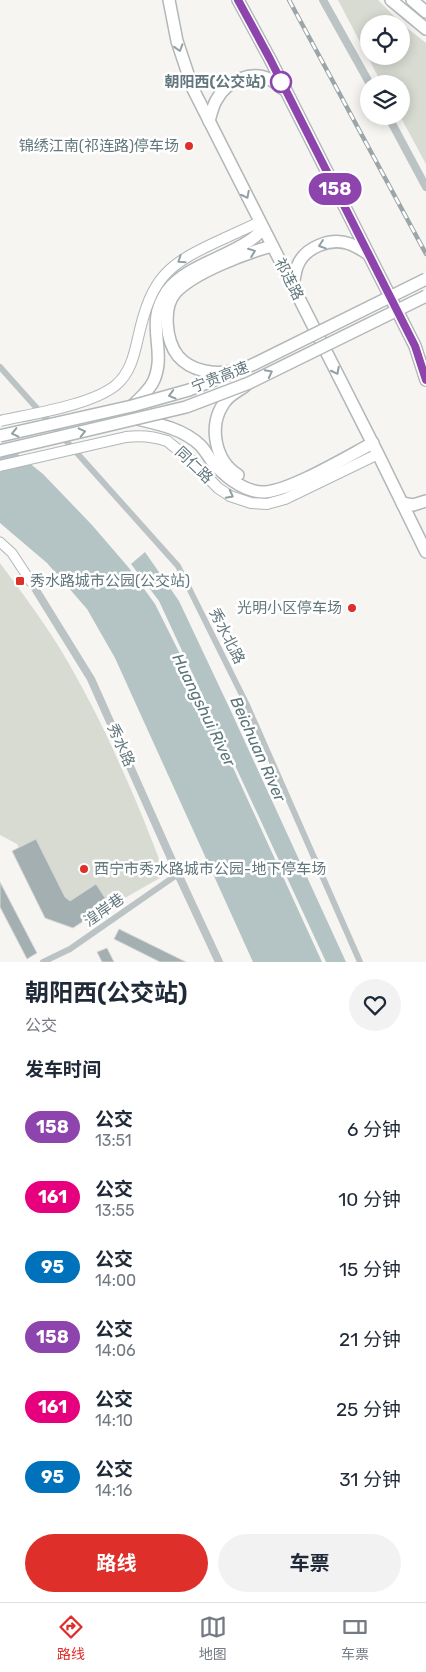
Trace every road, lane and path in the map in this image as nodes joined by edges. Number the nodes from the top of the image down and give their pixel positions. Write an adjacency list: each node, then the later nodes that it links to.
1 (169, 0): 10 (highway, 祁连路, one-way to 10)
2 (238, 0): 9 (highway)
3 (324, 0): 8 (street)
4 (391, 0): 7 (highway)
5 (412, 0): 6 (highway)
6 (426, 12)
7 (426, 29)
8 (365, 75)
9 (285, 90): 10 (highway); 15 (highway)
10 (209, 121): 13 (highway, 祁连路, one-way to 13)
11 (393, 125): 12 (street)
12 (426, 187)
13 (262, 225): 14 (highway, 祁连路); 25 (highway); 27 (main road, one-way to 27, bridge)
14 (272, 246): 17 (highway, 祁连路); 21 (highway, one-way to 14, bridge)
15 (368, 254): 17 (highway, one-way to 17); 23 (highway)
16 (426, 279): 21 (highway, 宁贵高速, bridge)
17 (293, 287): 29 (highway, 祁连路, one-way to 29)
18 (426, 296): 20 (highway, 宁贵高速, bridge)
19 (426, 302): 20 (highway, bridge)
20 (347, 334): 24 (highway, 宁贵高速, one-way to 20, bridge)
21 (252, 365): 25 (highway, 宁贵高速, one-way to 25, bridge)
22 (0, 367): 42 (street, 秀水北路)
23 (426, 380)
24 (249, 383): 26 (highway, 宁贵高速, bridge); 32 (highway, bridge)
25 (132, 406): 28 (highway, 宁贵高速, one-way to 28, bridge)
26 (137, 419): 30 (highway, 宁贵高速, one-way to 26, bridge); 32 (highway)
27 (0, 421)
28 (0, 436)
29 (371, 439): 31 (highway, 祁连路); 32 (highway)
30 (0, 451)
31 (378, 454): 33 (main road, 同仁路, one-way to 31, bridge); 35 (highway, 祁连路)
32 (220, 464)
33 (0, 466)
34 (426, 501): 35 (highway)
35 (402, 503): 37 (highway, 祁连路)
36 (0, 542): 38 (main road, 秀水路)
37 (426, 552)
38 (31, 582): 39 (street, 秀水路)
39 (178, 874): 40 (street, 湟岸巷); 41 (street, 秀水路)
40 (43, 962)
41 (219, 962)
42 (360, 962)

